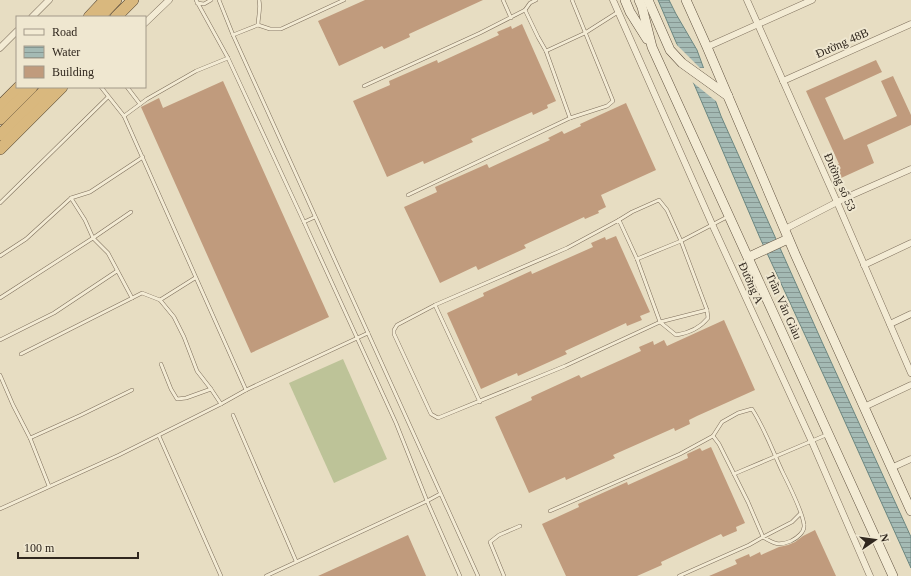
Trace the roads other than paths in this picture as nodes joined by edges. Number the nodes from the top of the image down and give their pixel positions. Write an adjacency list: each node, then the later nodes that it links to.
1 (49, 0): 23 (street)
2 (105, 0): 24 (highway)
3 (116, 0): 25 (highway)
4 (133, 0): 26 (highway)
5 (169, 0): 28 (street)
6 (210, 0): 20 (lane)
7 (219, 0): 34 (lane)
8 (259, 0): 30 (lane)
9 (344, 0): 30 (lane)
10 (503, 0): 27 (lane)
11 (536, 0): 21 (lane)
12 (572, 0): 33 (lane)
13 (613, 0): 22 (street, Đường A)
14 (625, 0): 35 (main road, Trần Văn Giàu)
15 (639, 0): 35 (main road)
16 (648, 0): 48 (main road)
17 (686, 0): 36 (main road)
18 (746, 0): 31 (street, Đường số 53)
19 (812, 0): 31 (street)
20 (197, 2): 39 (lane)
21 (525, 10): 27 (lane); 38 (lane)
22 (618, 12): 33 (lane); 68 (street, Đường A)
23 (33, 16)
24 (90, 16)
25 (101, 16)
26 (117, 16)
27 (511, 18): 41 (lane)
28 (146, 22)
29 (911, 24): 40 (street, Đường 48B)
30 (258, 25): 34 (lane)
31 (757, 25): 36 (street); 40 (street, Đường số 53)
32 (16, 32): 37 (street)
33 (585, 33): 38 (lane); 53 (lane)
34 (233, 35): 65 (lane)
35 (652, 45): 64 (main road, Trần Văn Giàu)
36 (707, 47): 48 (main road)
37 (0, 48)
38 (546, 51): 53 (lane)
39 (228, 58): 50 (lane); 67 (lane)
40 (783, 81): 61 (street, Đường số 53)
41 (364, 86)
42 (18, 88): 51 (highway)
43 (31, 88): 54 (highway)
44 (47, 88): 55 (highway)
45 (61, 88): 56 (highway)
46 (102, 88): 49 (lane)
47 (128, 88): 50 (lane)
48 (728, 96): 69 (main road)
49 (108, 97): 52 (lane); 62 (lane)
50 (140, 104): 52 (lane)
51 (0, 106)
52 (124, 116): 57 (lane)
53 (570, 118): 59 (lane)
54 (0, 119)
55 (0, 135)
56 (0, 149)
57 (144, 158): 60 (lane); 79 (lane)
58 (911, 170): 61 (street)
59 (408, 195)
60 (71, 198): 70 (lane); 74 (lane)
61 (837, 202): 69 (street); 77 (street, Đường số 53)
62 (0, 203)
63 (131, 212): 70 (lane)
64 (729, 216): 68 (lane); 75 (main road, Trần Văn Giàu)
65 (315, 218): 67 (lane); 88 (lane)
66 (619, 220): 72 (lane); 76 (lane); 83 (lane)
67 (304, 222): 89 (lane)
68 (712, 224): 72 (lane); 107 (street, Đường A)
69 (784, 229): 71 (main road)
70 (93, 238): 78 (lane); 80 (lane)
71 (788, 239): 75 (main road); 101 (main road)
72 (681, 241): 76 (lane); 84 (lane)
73 (911, 243): 77 (street)
74 (0, 256)
75 (749, 257): 103 (main road, Trần Văn Giàu)
76 (637, 259): 86 (lane)
77 (864, 265): 87 (street, Đường số 53)
78 (118, 271): 81 (lane); 90 (lane)
79 (195, 278): 82 (lane); 98 (lane)
80 (0, 298)
81 (132, 298): 82 (lane); 91 (lane)
82 (160, 300): 96 (lane)
83 (435, 305): 99 (lane); 99 (lane)
84 (706, 310): 86 (lane); 86 (lane)
85 (911, 314): 87 (street)
86 (660, 322): 99 (lane)
87 (890, 324): 93 (street, Đường số 53)
88 (368, 333): 89 (lane); 113 (lane)
89 (357, 339): 98 (lane); 114 (lane)
90 (0, 340)
91 (21, 354)
92 (160, 364): 96 (lane)
93 (911, 373)
94 (0, 375): 106 (lane)
95 (911, 385): 101 (street)
96 (211, 389): 100 (lane)
97 (132, 390): 106 (lane)
98 (246, 390): 100 (lane)
99 (480, 402)
100 (221, 404): 104 (lane)
101 (864, 407): 110 (main road)
102 (233, 415): 121 (lane)
103 (829, 434): 107 (lane); 129 (main road, Trần Văn Giàu)
104 (159, 436): 112 (lane); 122 (lane)
105 (714, 436): 108 (lane); 111 (lane); 116 (lane)
106 (30, 438): 112 (lane)
107 (812, 442): 108 (lane); 128 (street, Đường A)
108 (776, 457): 111 (lane); 118 (lane)
109 (911, 459): 110 (street)
110 (891, 468): 117 (main road)
111 (734, 474): 120 (lane)
112 (49, 486): 115 (lane)
113 (440, 494): 114 (lane); 125 (lane)
114 (427, 501): 121 (lane); 124 (lane)
115 (0, 509)
116 (550, 511)
117 (911, 511)
118 (800, 514): 120 (lane); 120 (lane)
119 (520, 526): 126 (lane)
120 (763, 537): 127 (lane)
121 (296, 561): 123 (lane)
122 (221, 576)
123 (266, 576)
124 (460, 576)
125 (478, 576)
126 (504, 576)
127 (679, 576)
128 (870, 576)
129 (893, 576)

